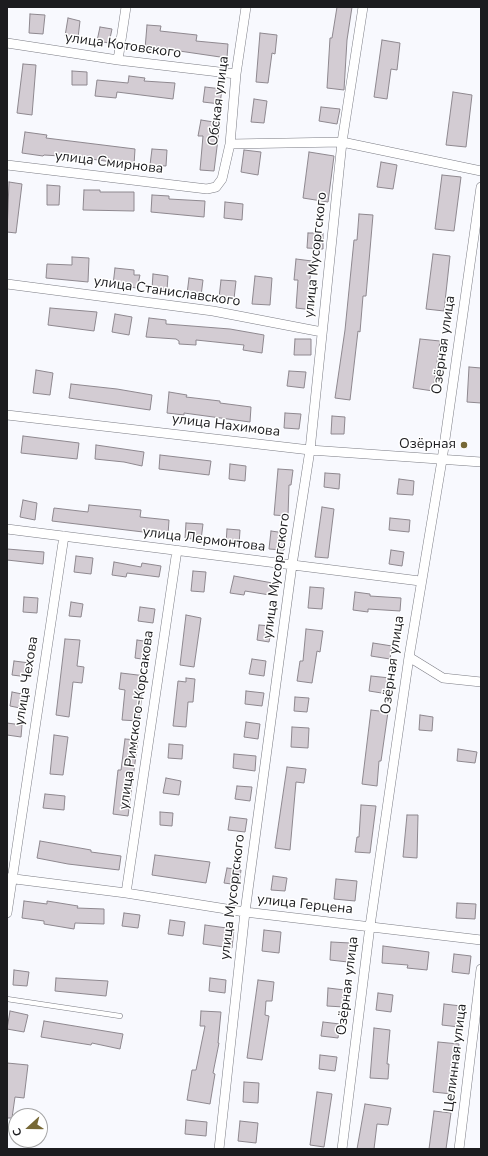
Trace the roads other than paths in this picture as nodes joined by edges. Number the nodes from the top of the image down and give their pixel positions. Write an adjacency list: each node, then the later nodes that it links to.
1 (126, 7): 5 (street)
2 (246, 7): 6 (street, Обская улица)
3 (363, 7): 7 (street, улица Мусоргского)
4 (7, 43): 5 (street, улица Котовского)
5 (118, 60): 6 (street, улица Котовского)
6 (236, 74): 8 (street, Обская улица)
7 (342, 142): 8 (street); 10 (street); 14 (street, улица Мусоргского)
8 (230, 144): 12 (street, Обская улица)
9 (7, 165): 12 (street, улица Смирнова)
10 (481, 172)
11 (481, 187): 17 (street, Озёрная улица)
12 (207, 188)
13 (7, 284): 14 (street, улица Станиславского)
14 (322, 332): 16 (street, улица Мусоргского)
15 (7, 415): 16 (street, улица Нахимова)
16 (310, 450): 17 (street, улица Нахимова); 22 (street, улица Мусоргского)
17 (442, 460): 18 (street, улица Нахимова); 23 (street, Озёрная улица)
18 (481, 462)
19 (7, 529): 20 (street, улица Лермонтова)
20 (64, 536): 21 (street, улица Лермонтова); 26 (street, улица Чехова)
21 (177, 550): 22 (street, улица Лермонтова); 27 (street, улица Римского-Корсакова)
22 (292, 565): 23 (street, улица Лермонтова); 28 (street, улица Мусоргского)
23 (420, 581): 24 (street, Озёрная улица)
24 (408, 657): 25 (street); 30 (street, Озёрная улица)
25 (481, 682)
26 (9, 878): 27 (street, улица Герцена); 29 (street, улица Чехова)
27 (126, 893): 28 (street, улица Герцена)
28 (244, 912): 30 (street, улица Герцена); 35 (street, улица Мусоргского)
29 (7, 913)
30 (370, 926): 31 (street, улица Герцена); 36 (street, Озёрная улица)
31 (481, 940)
32 (481, 970): 37 (street, Целинная улица)
33 (7, 999): 34 (lane)
34 (120, 1016)
35 (219, 1149)
36 (342, 1149)
37 (459, 1149)

